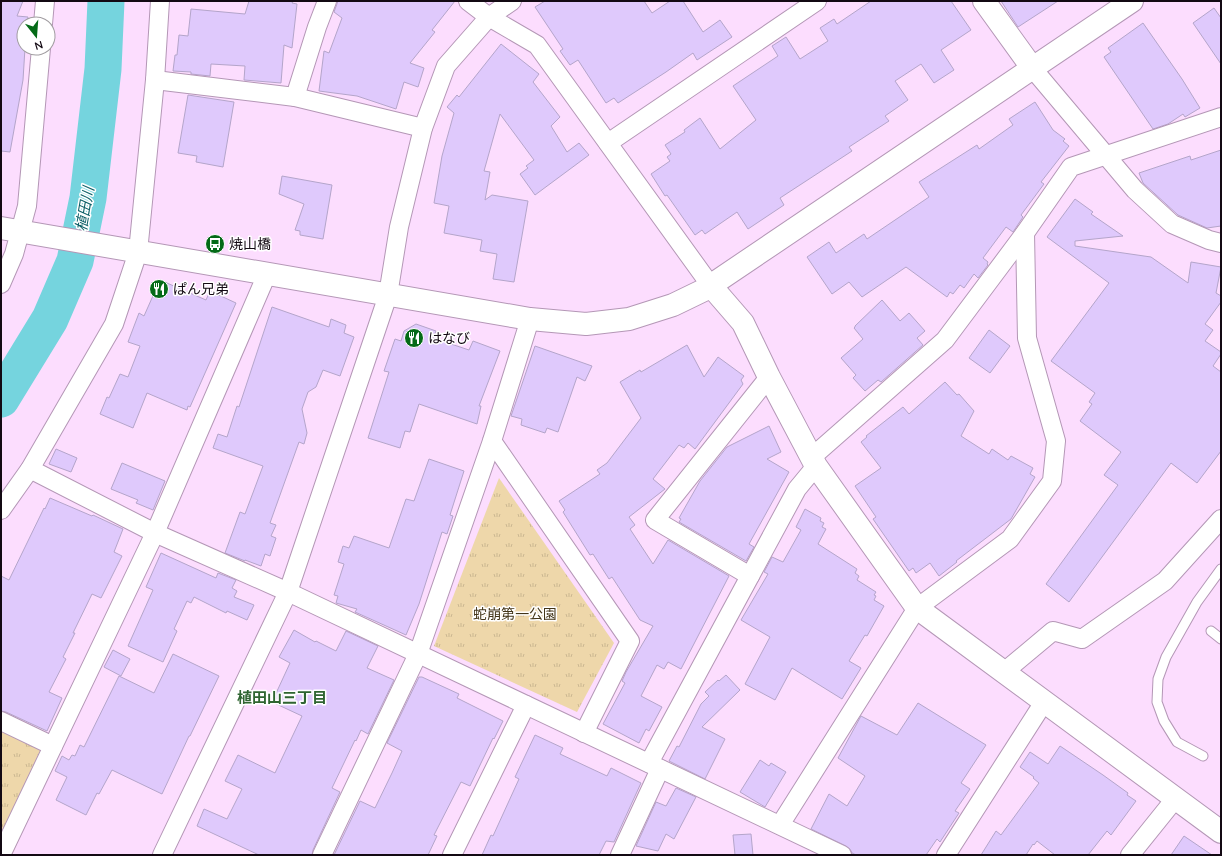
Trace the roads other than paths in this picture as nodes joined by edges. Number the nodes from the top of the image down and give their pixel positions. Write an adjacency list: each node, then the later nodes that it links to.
1 (46, 1): 9 (street)
2 (160, 1): 13 (street)
3 (327, 1): 14 (street)
4 (468, 1): 10 (street)
5 (512, 1): 10 (street)
6 (817, 1): 17 (street)
7 (984, 1): 12 (street)
8 (1132, 1): 12 (street)
9 (44, 16)
10 (488, 17): 16 (street); 17 (street)
11 (40, 56): 19 (street)
12 (1033, 68): 18 (street); 25 (street)
13 (155, 80): 14 (street); 22 (street)
14 (295, 97): 16 (street)
15 (1221, 117): 18 (street)
16 (423, 128): 26 (street)
17 (608, 143): 25 (street)
18 (1106, 154): 20 (street); 21 (street)
19 (15, 231): 22 (street); 24 (street)
20 (1025, 234): 30 (street); 38 (street)
21 (1221, 243)
22 (133, 251): 23 (street); 31 (street)
23 (267, 274): 26 (street); 34 (street)
24 (1, 284)
25 (711, 286): 27 (street); 28 (street)
26 (388, 294): 27 (street); 37 (street)
27 (530, 319): 29 (street)
28 (769, 377): 30 (street); 36 (street)
29 (492, 441): 41 (street); 46 (street)
30 (814, 461): 36 (street); 38 (street)
31 (30, 469): 32 (street); 34 (street)
32 (1, 510)
33 (1221, 518): 42 (street)
34 (156, 533): 37 (street); 47 (street)
35 (1221, 569): 48 (lane)
36 (750, 576): 49 (street)
37 (288, 592): 41 (street); 54 (street)
38 (917, 608): 42 (street); 51 (street)
39 (1211, 631): 40 (lane)
40 (1221, 639)
41 (418, 654): 44 (street); 55 (street)
42 (1004, 672): 43 (street)
43 (1044, 702): 50 (street); 59 (street)
44 (526, 705): 46 (street); 56 (street)
45 (1, 721): 47 (street)
46 (584, 733): 49 (street)
47 (53, 746): 53 (street)
48 (1203, 756)
49 (655, 766): 51 (street); 57 (street)
50 (1175, 799): 52 (street); 60 (street)
51 (780, 825): 58 (street)
52 (1221, 832)
53 (1, 855)
54 (162, 855)
55 (322, 855)
56 (452, 855)
57 (620, 855)
58 (842, 855)
59 (946, 855)
60 (1130, 855)

